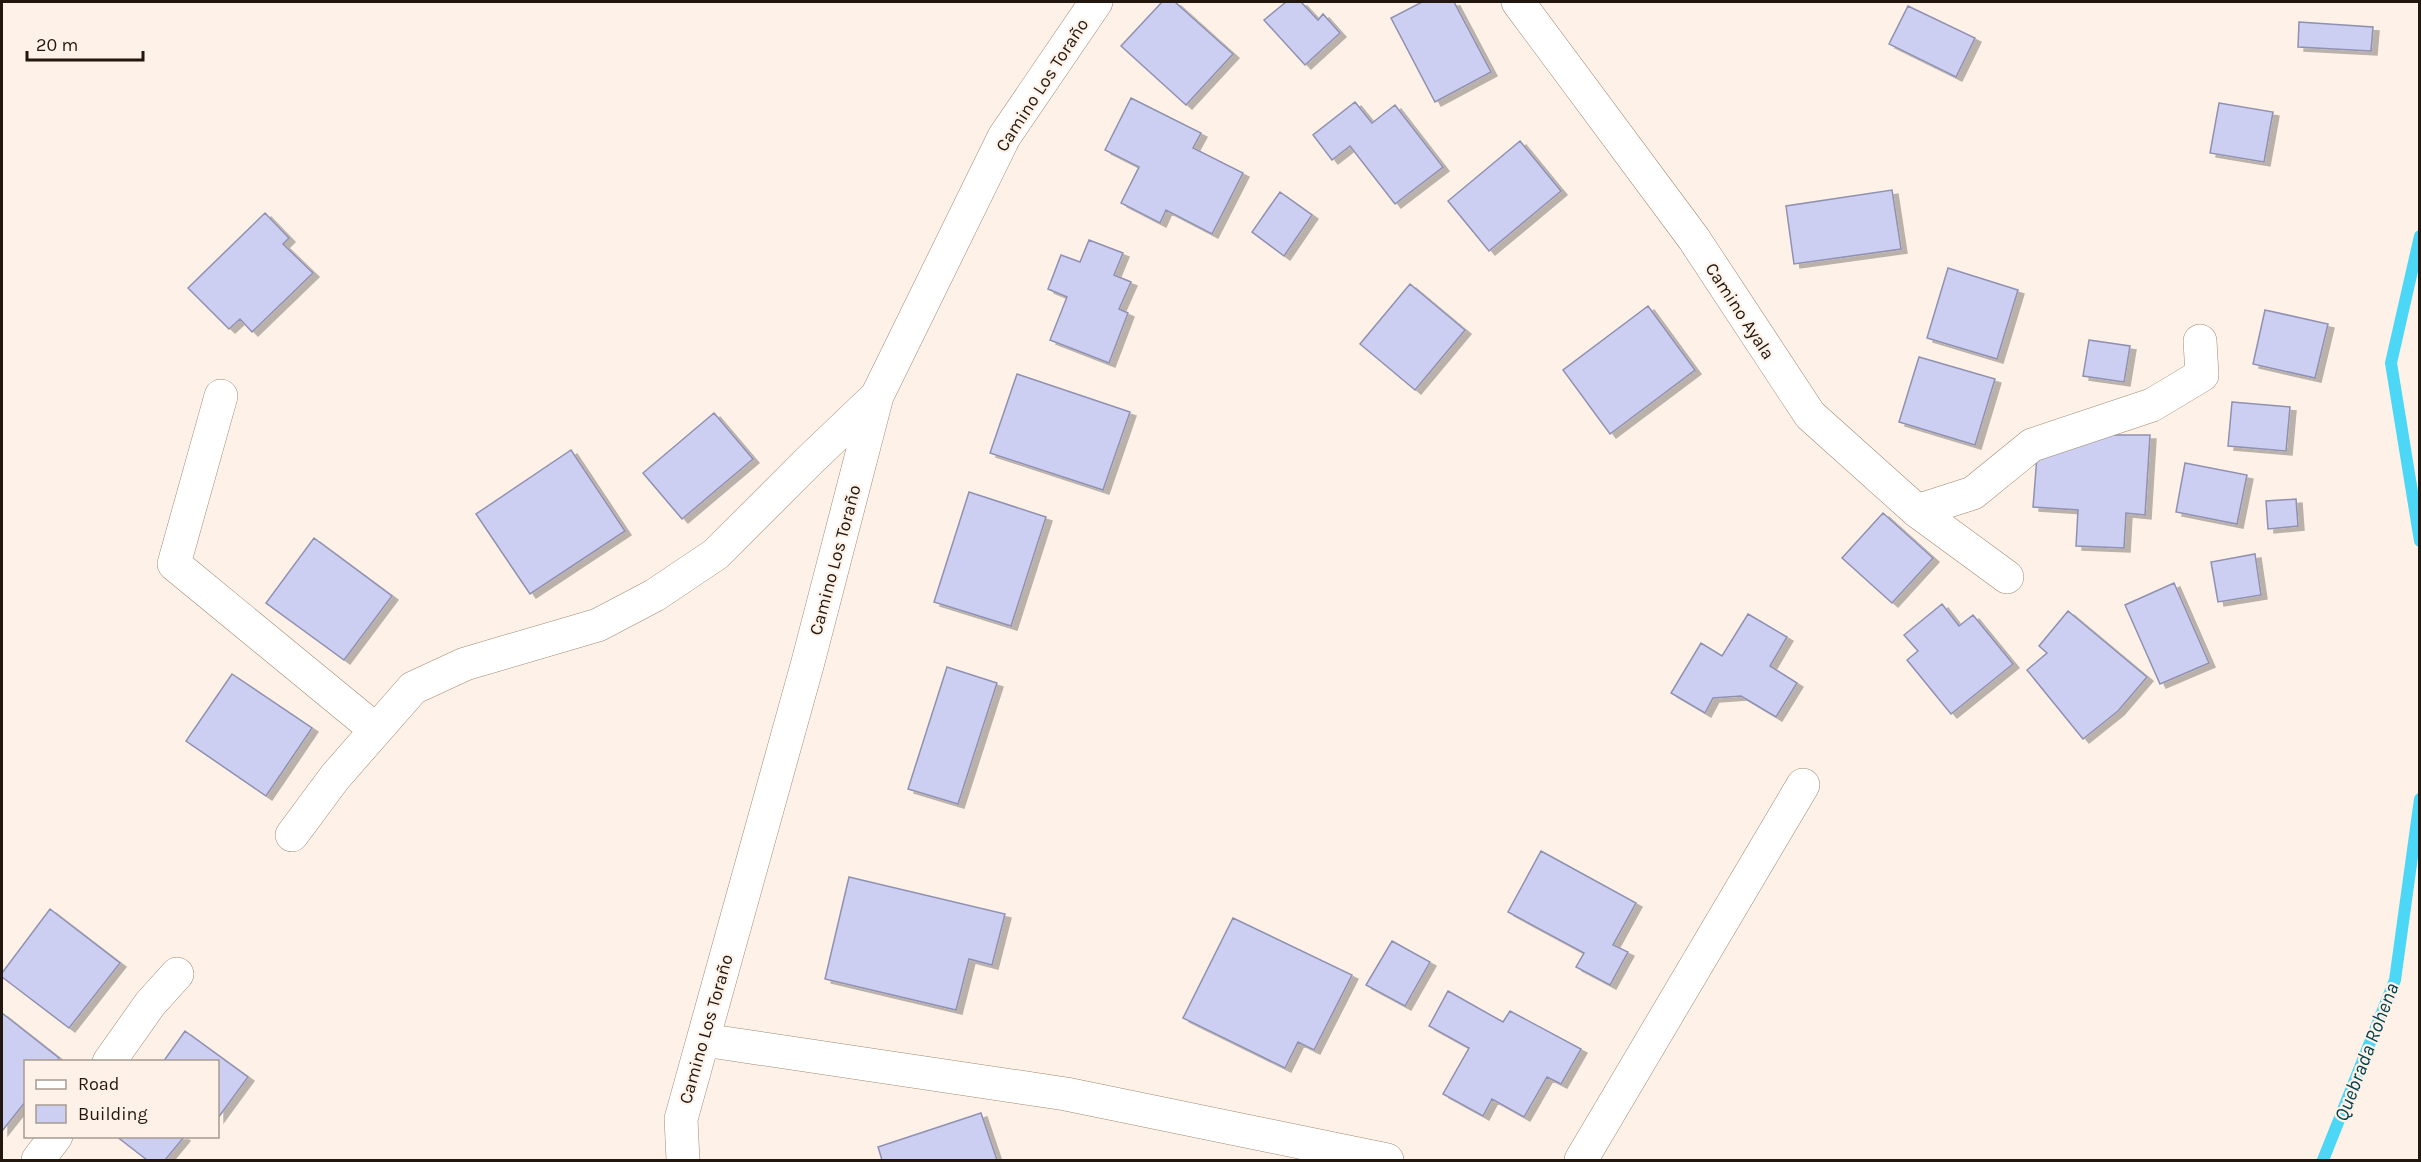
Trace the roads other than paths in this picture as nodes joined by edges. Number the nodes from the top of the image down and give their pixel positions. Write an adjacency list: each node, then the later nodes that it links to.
1 (1096, 2): 5 (street, Camino Los Toraño)
2 (1518, 2): 6 (street, Camino Ayala)
3 (2200, 341): 6 (street)
4 (221, 396): 8 (street)
5 (878, 396): 8 (street); 12 (street, Camino Los Toraño)
6 (1917, 511): 7 (street, Camino Ayala)
7 (2007, 577)
8 (376, 730): 10 (street)
9 (1803, 786): 18 (street)
10 (292, 835)
11 (177, 975): 13 (street)
12 (704, 1040): 16 (street, Camino Los Toraño); 17 (street)
13 (110, 1060)
14 (55, 1138): 15 (street)
15 (38, 1161)
16 (683, 1161)
17 (1387, 1161)
18 (1581, 1161)

